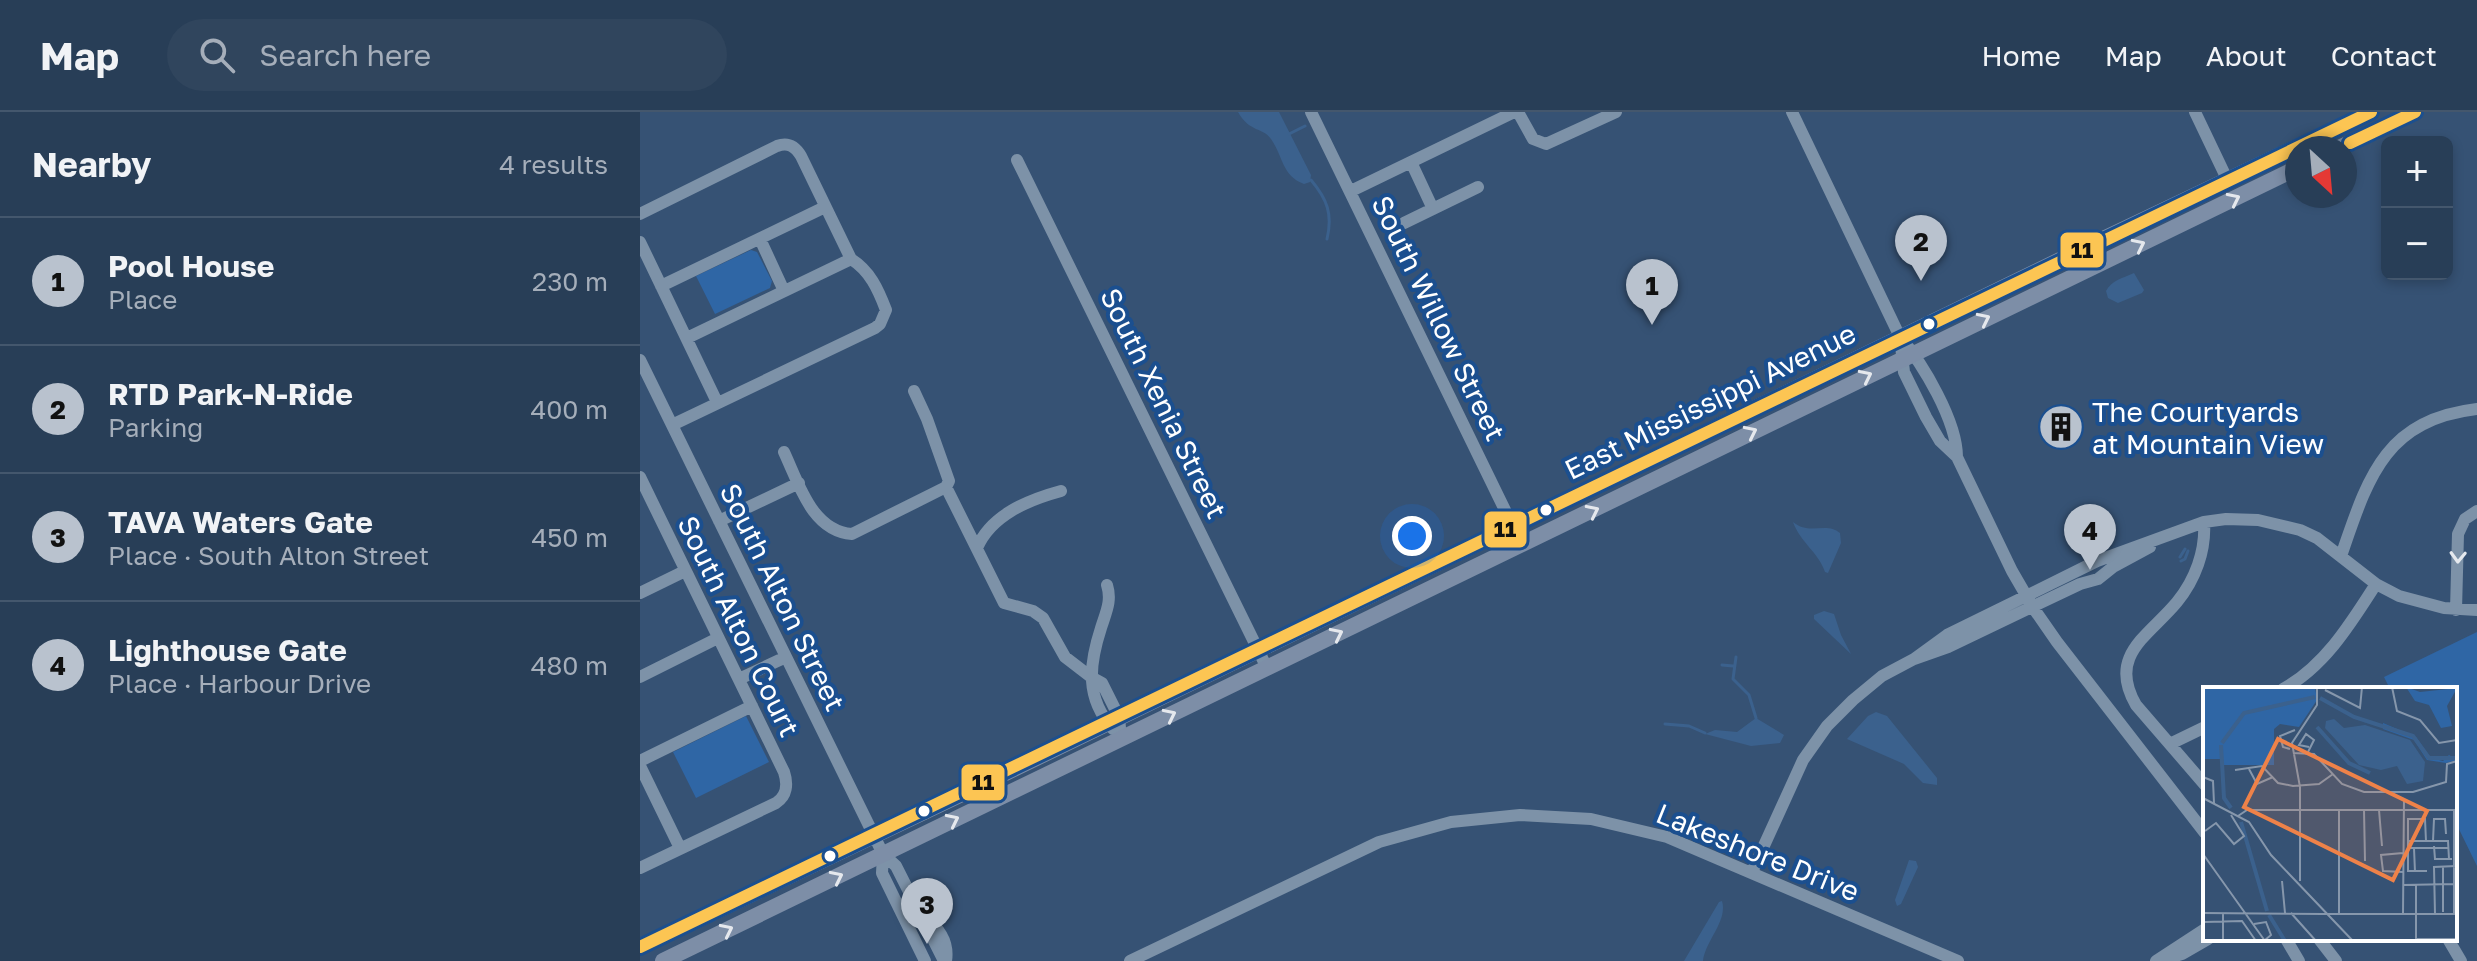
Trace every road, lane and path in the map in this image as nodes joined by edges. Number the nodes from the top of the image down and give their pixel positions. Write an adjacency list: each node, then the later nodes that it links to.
1 (1311, 112): 14 (street, South Willow Street)
2 (1516, 112): 3 (street); 10 (street)
3 (1616, 112)
4 (1792, 112): 24 (street)
5 (2195, 112): 12 (street)
6 (2371, 112): 12 (main road, East Mississippi Avenue)
7 (2415, 112): 8 (main road)
8 (2357, 139)
9 (1017, 160): 55 (street, South Xenia Street)
10 (1411, 162): 14 (street); 16 (street)
11 (2285, 174): 26 (main road, East Mississippi Avenue, one-way to 11)
12 (2227, 179): 24 (main road, East Mississippi Avenue)
13 (1478, 187): 16 (street)
14 (1351, 191): 43 (street, South Willow Street)
15 (825, 207): 17 (street); 19 (street); 21 (street)
16 (1433, 209): 18 (street)
17 (640, 214)
18 (1404, 223)
19 (760, 239): 22 (street); 23 (street)
20 (640, 242): 22 (street)
21 (851, 259): 23 (street); 29 (street)
22 (661, 286): 25 (street)
23 (784, 291): 25 (street)
24 (1900, 337): 26 (street); 43 (main road, East Mississippi Avenue)
25 (687, 338): 29 (street)
26 (1907, 356): 33 (street); 33 (street); 44 (main road, East Mississippi Avenue, one-way to 26)
27 (640, 360): 31 (street, South Alton Street)
28 (914, 391): 36 (street)
29 (717, 402): 31 (street)
30 (2477, 409): 46 (street)
31 (672, 425): 41 (street, South Alton Street)
32 (784, 452): 35 (street)
33 (1957, 457): 51 (street)
34 (640, 477): 38 (street, South Alton Court)
35 (799, 483): 36 (street); 41 (street)
36 (946, 487): 45 (street)
37 (1061, 491): 45 (street)
38 (653, 503): 39 (street); 47 (street, South Alton Court)
39 (640, 510)
40 (2477, 511): 52 (street, one-way to 52)
41 (719, 521): 56 (street, South Alton Street)
42 (2204, 522): 46 (street); 51 (street); 66 (street)
43 (1513, 526): 44 (street, South Willow Street); 55 (main road, East Mississippi Avenue)
44 (1522, 545): 57 (main road, East Mississippi Avenue, one-way to 44)
45 (977, 548): 59 (street)
46 (2341, 556): 48 (street)
47 (685, 571): 50 (street); 54 (street, South Alton Court)
48 (2376, 584): 52 (street); 61 (street)
49 (1107, 585): 59 (street)
50 (640, 593)
51 (2030, 601): 69 (street); 74 (street)
52 (2456, 610): 53 (street)
53 (2477, 610)
54 (718, 638): 58 (street); 60 (street, South Alton Court)
55 (1257, 650): 57 (street, South Xenia Street); 63 (main road, East Mississippi Avenue)
56 (786, 657): 60 (street); 70 (street, South Alton Street)
57 (1267, 668): 65 (main road, East Mississippi Avenue, one-way to 57)
58 (640, 677)
59 (1091, 677): 63 (street)
60 (739, 679): 62 (street, South Alton Court)
61 (2287, 687)
62 (752, 706): 67 (street); 71 (street, South Alton Court)
63 (1113, 720): 65 (street); 70 (main road, East Mississippi Avenue)
64 (2203, 728): 66 (street)
65 (1121, 739): 72 (main road, East Mississippi Avenue, one-way to 65)
66 (2172, 743): 68 (street)
67 (640, 763): 71 (street)
68 (2203, 782)
69 (2203, 830)
70 (874, 836): 72 (street, South Alton Street); 81 (main road, East Mississippi Avenue)
71 (680, 848): 73 (street)
72 (883, 854): 75 (street, South Alton Street); 82 (main road, East Mississippi Avenue, one-way to 72); 85 (street, South Alton Street)
73 (640, 868)
74 (1752, 872): 86 (street, Lakeshore Drive); 87 (street, Lakeshore Drive)
75 (905, 920): 83 (street, South Alton Street); 84 (street, South Alton Street)
76 (2203, 930): 88 (street)
77 (2204, 941): 88 (street)
78 (2287, 941): 89 (street)
79 (2321, 941): 90 (street)
80 (2449, 941): 91 (street)
81 (640, 947)
82 (663, 961)
83 (916, 961)
84 (925, 961)
85 (945, 961)
86 (1130, 961)
87 (1958, 961)
88 (2157, 961)
89 (2299, 961)
90 (2336, 961)
91 (2461, 961)

